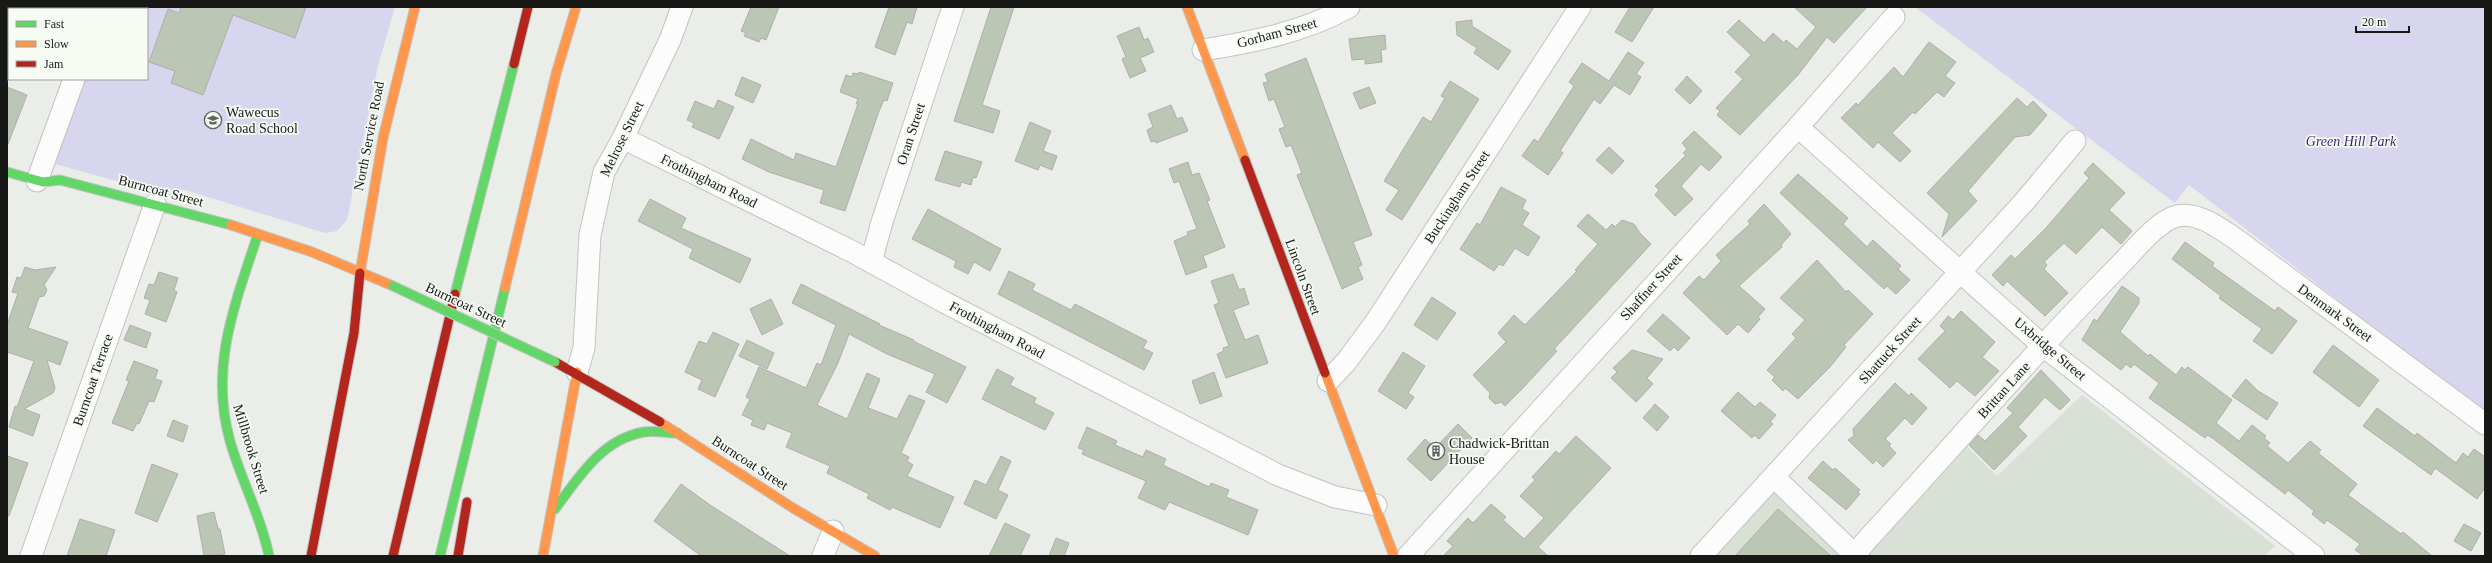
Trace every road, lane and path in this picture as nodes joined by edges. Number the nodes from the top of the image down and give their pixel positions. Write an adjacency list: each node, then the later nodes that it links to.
1 (415, 7): 22 (main road, North Service Road)
2 (528, 7): 30 (main road)
3 (576, 7): 24 (main road)
4 (682, 7): 13 (street, Melrose Street)
5 (953, 7): 20 (street, Oran Street)
6 (1188, 7): 10 (main road, Lincoln Street)
7 (1349, 7): 10 (street, Gorham Street)
8 (1580, 7): 26 (street, Buckingham Street)
9 (1894, 17): 12 (street, Shaffner Street)
10 (1203, 50): 26 (main road, Lincoln Street)
11 (74, 80): 16 (street)
12 (1798, 127): 21 (street, Uxbridge Street); 47 (street, Shaffner Street)
13 (623, 138): 20 (street, Frothingham Road); 25 (street, Melrose Street)
14 (2075, 141): 21 (street, Shattuck Street)
15 (7, 172): 16 (main road, Burncoat Street)
16 (37, 181): 17 (main road, Burncoat Street)
17 (154, 204): 19 (main road, Burncoat Street); 37 (street, Burncoat Terrace)
18 (2179, 216): 23 (street, Brittan Lane); 27 (street, Denmark Street)
19 (258, 234): 22 (main road, Burncoat Street); 38 (main road, Millbrook Street)
20 (872, 262): 33 (street, Frothingham Road)
21 (1960, 271): 23 (street, Uxbridge Street); 31 (street, Shattuck Street)
22 (360, 272): 25 (main road, Burncoat Street, bridge); 39 (main road, North Service Road)
23 (2043, 346): 49 (street, Brittan Lane); 50 (street, Uxbridge Street)
24 (488, 357): 29 (main road); 41 (main road)
25 (577, 372): 28 (main road, Burncoat Street); 34 (main road)
26 (1328, 381): 33 (main road, Lincoln Street)
27 (2485, 424)
28 (678, 433): 34 (main road); 35 (main road, Burncoat Street)
29 (477, 445)
30 (418, 449): 36 (main road); 40 (main road)
31 (1774, 477): 48 (street, Shattuck Street); 49 (street)
32 (469, 494): 42 (main road)
33 (1376, 505): 46 (main road, Lincoln Street)
34 (553, 512): 43 (main road)
35 (833, 531): 44 (street); 45 (main road, Burncoat Street)
36 (388, 535)
37 (32, 556)
38 (269, 556)
39 (311, 556)
40 (393, 556)
41 (440, 556)
42 (458, 556)
43 (543, 556)
44 (823, 556)
45 (875, 556)
46 (1394, 556)
47 (1408, 556)
48 (1701, 556)
49 (1855, 556)
50 (2314, 556)

